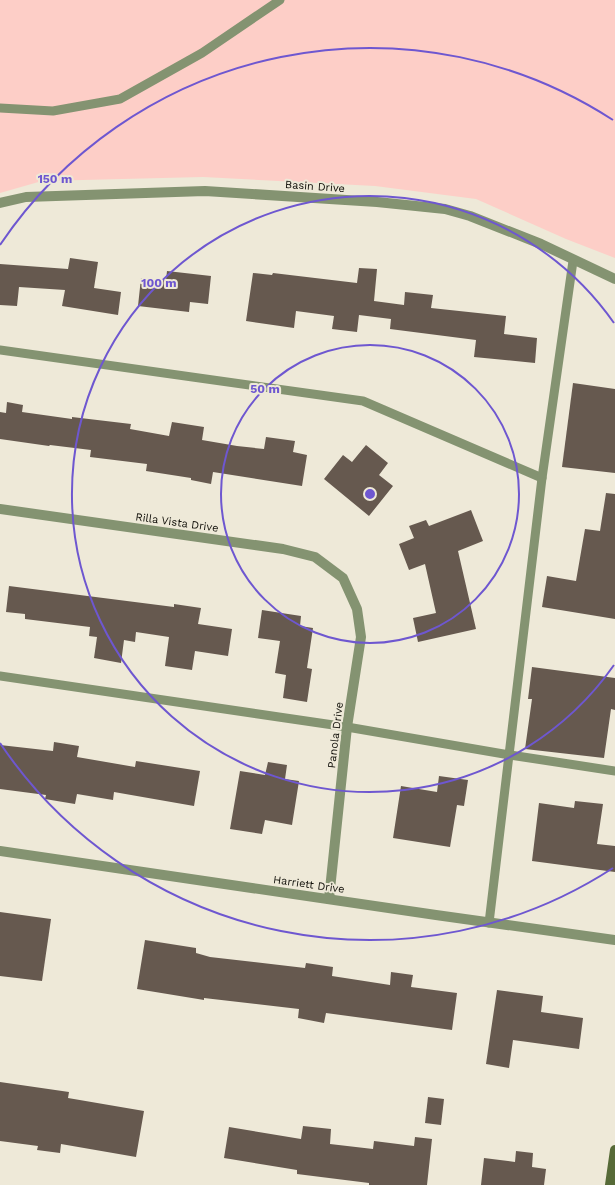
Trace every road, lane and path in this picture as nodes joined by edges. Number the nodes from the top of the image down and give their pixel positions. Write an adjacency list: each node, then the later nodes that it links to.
1 (280, 0): 2 (lane)
2 (0, 108)
3 (0, 203): 4 (street, Basin Drive)
4 (573, 261): 5 (street, Basin Drive); 7 (lane)
5 (615, 279)
6 (0, 350): 7 (lane)
7 (542, 478): 12 (lane)
8 (0, 509): 9 (street, Rilla Vista Drive)
9 (343, 578): 11 (street, Panola Drive)
10 (0, 676): 11 (lane)
11 (347, 727): 12 (lane); 15 (street, Panola Drive)
12 (510, 755): 13 (lane); 16 (lane)
13 (615, 771)
14 (0, 851): 15 (street, Harriett Drive)
15 (329, 899): 16 (street, Harriett Drive)
16 (489, 923): 17 (street, Harriett Drive)
17 (615, 940)
18 (615, 1150): 19 (main road)
19 (610, 1185)

